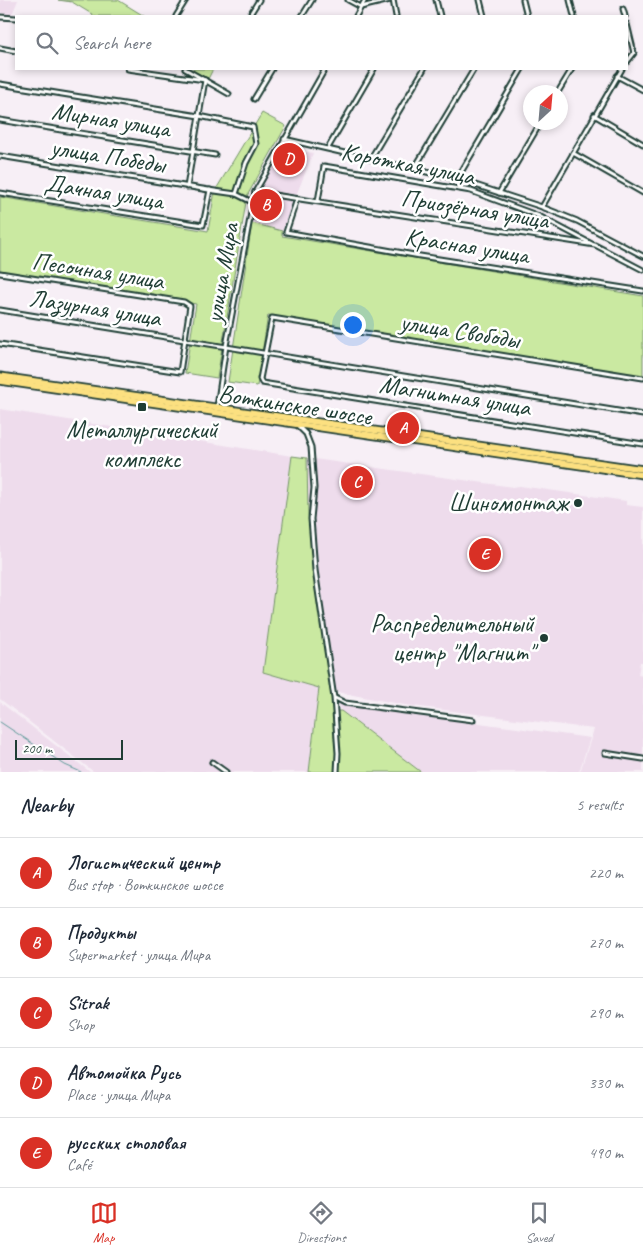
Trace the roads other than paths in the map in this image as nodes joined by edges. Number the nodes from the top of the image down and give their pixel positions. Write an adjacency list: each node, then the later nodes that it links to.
1 (186, 0): 13 (street)
2 (259, 0): 14 (street)
3 (312, 0): 15 (street)
4 (348, 0): 11 (street)
5 (365, 0): 11 (street)
6 (392, 0): 11 (street); 17 (street)
7 (436, 0): 18 (street)
8 (480, 0): 19 (street)
9 (523, 0): 20 (street)
10 (570, 0): 21 (street)
11 (361, 8): 16 (street)
12 (623, 9): 22 (street)
13 (177, 15)
14 (250, 15)
15 (303, 15)
16 (357, 15)
17 (396, 15)
18 (440, 15)
19 (484, 15)
20 (527, 15)
21 (574, 15)
22 (625, 15)
23 (0, 17): 24 (street)
24 (15, 18)
25 (628, 28): 28 (street)
26 (0, 48): 27 (street)
27 (15, 51)
28 (628, 61)
29 (135, 70): 40 (street)
30 (187, 70): 40 (street)
31 (271, 70): 45 (street)
32 (324, 70): 50 (street, улица Мира)
33 (373, 70): 52 (street)
34 (423, 70): 57 (street)
35 (473, 70): 58 (street)
36 (521, 70): 59 (street)
37 (571, 70): 42 (street)
38 (621, 70): 39 (street)
39 (617, 76): 43 (street); 46 (street)
40 (205, 80): 44 (street); 47 (street)
41 (0, 84): 47 (street)
42 (562, 85)
43 (643, 90)
44 (229, 94)
45 (254, 99)
46 (594, 115): 51 (street); 54 (street)
47 (199, 116): 53 (street); 66 (street)
48 (0, 120): 53 (street, Мирная улица)
49 (535, 130): 64 (street)
50 (284, 139): 52 (street); 62 (street, улица Мира)
51 (643, 144)
52 (328, 148): 57 (street)
53 (194, 151): 55 (street, Мирная улица); 60 (street)
54 (573, 153): 65 (street); 70 (street)
55 (216, 154)
56 (0, 156): 60 (street, улица Победы)
57 (372, 158): 58 (street)
58 (414, 169): 59 (street)
59 (457, 179): 64 (street)
60 (187, 187): 61 (street, улица Победы)
61 (210, 190): 63 (street, Дачная улица); 66 (street, улица Победы)
62 (254, 192): 67 (street, Приозёрная улица); 69 (street, улица Мира)
63 (0, 193)
64 (499, 193): 70 (street)
65 (643, 193)
66 (236, 194): 69 (street, улица Победы)
67 (297, 199): 68 (street, Приозёрная улица); 75 (street, Красная улица)
68 (318, 201): 71 (street, Приозёрная улица); 71 (street, Короткая улица)
69 (252, 202): 79 (street, улица Мира)
70 (542, 207): 72 (street)
71 (595, 246): 73 (street, Приозёрная улица)
72 (643, 256)
73 (643, 269)
74 (0, 273): 77 (street, Песочная улица)
75 (643, 291)
76 (0, 310): 77 (street, Лазурная улица)
77 (184, 340): 78 (street); 79 (street, Лазурная улица)
78 (0, 344)
79 (226, 346): 80 (street, Лазурная улица); 84 (street, улица Мира)
80 (266, 353): 82 (street, улица Свободы); 85 (street, Лазурная улица); 87 (street, Магнитная улица)
81 (0, 376): 84 (main road, Воткинское шоссе)
82 (643, 378)
83 (0, 381): 84 (main road, Воткинское шоссе)
84 (217, 410): 86 (main road, Воткинское шоссе); 88 (main road, Воткинское шоссе)
85 (643, 415)
86 (296, 424): 89 (main road, Воткинское шоссе); 90 (street)
87 (643, 444)
88 (643, 469)
89 (643, 474)
90 (334, 698): 91 (street); 96 (street)
91 (473, 720)
92 (605, 753): 93 (street)
93 (643, 759)
94 (212, 762): 95 (street)
95 (226, 772)
96 (337, 772)

